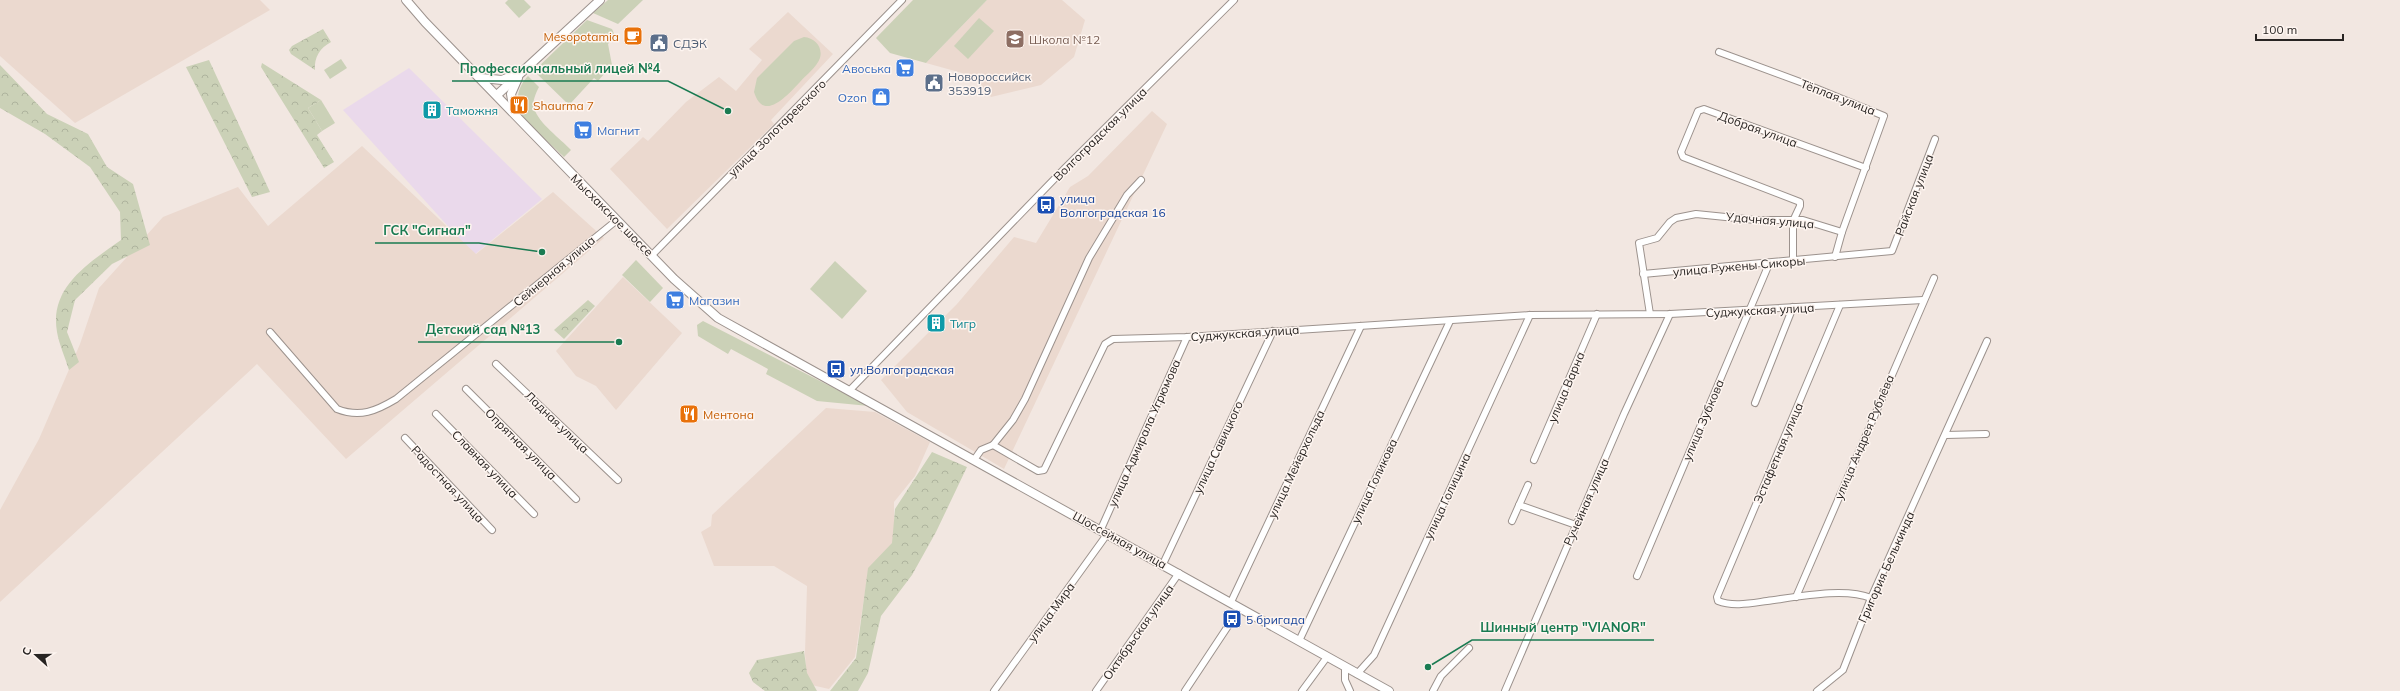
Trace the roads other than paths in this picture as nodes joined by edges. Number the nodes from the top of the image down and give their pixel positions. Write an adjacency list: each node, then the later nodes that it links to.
1 (406, 0): 7 (street, Мысхакское шоссе)
2 (600, 0): 6 (street)
3 (902, 0): 17 (street, улица Золотаревского)
4 (1234, 0): 39 (street, Волгоградская улица)
5 (1718, 52): 11 (street, Тёплая улица)
6 (521, 72): 7 (street); 8 (street); 9 (street)
7 (481, 78): 8 (street, Мысхакское шоссе)
8 (497, 95): 9 (street, Мысхакское шоссе)
9 (514, 114): 13 (street, Мысхакское шоссе)
10 (1935, 139): 16 (street, Райская улица)
11 (1866, 168): 14 (street, Добрая улица); 15 (street, Тёплая улица)
12 (1141, 180): 45 (street)
13 (617, 220): 17 (street, Мысхакское шоссе); 34 (street, Сейнерная улица)
14 (1793, 221): 15 (street, Удачная улица); 19 (street); 21 (street, Удачная улица)
15 (1842, 232): 18 (street, Тёплая улица)
16 (1892, 251): 18 (street, улица Ружены Сикоры)
17 (652, 255): 39 (street, Мысхакское шоссе)
18 (1835, 257): 19 (street, улица Ружены Сикоры)
19 (1793, 262): 20 (street, улица Ружены Сикоры)
20 (1769, 264): 21 (street, улица Ружены Сикоры); 26 (street, улица Зубкова)
21 (1643, 274): 28 (street)
22 (1934, 278): 23 (street, улица Андрея Рублёва)
23 (1923, 300): 24 (street, Суджукская улица); 60 (street, улица Андрея Рублёва)
24 (1840, 305): 25 (street, Суджукская улица); 60 (street, Эстафетная улица)
25 (1793, 307): 26 (street, Суджукская улица); 40 (street)
26 (1751, 311): 29 (street, Суджукская улица); 59 (street, улица Зубкова)
27 (1597, 314): 28 (street, Суджукская улица); 30 (street, Суджукская улица); 47 (street, улица Варна)
28 (1650, 314): 29 (street, Суджукская улица)
29 (1670, 314): 54 (street, Ручейная улица)
30 (1530, 315): 31 (street, Суджукская улица); 68 (street, улица Голицина)
31 (1450, 321): 32 (street, Суджукская улица); 64 (street, улица Голикова)
32 (1361, 326): 33 (street, Суджукская улица); 62 (street, улица Мейерхольда)
33 (1273, 331): 35 (street, Суджукская улица); 57 (street, улица Савицкого)
34 (270, 332)
35 (1187, 337): 45 (street, Суджукская улица); 56 (street, улица Адмирала Угрюмова)
36 (1987, 341): 43 (street, Григория Белькинда)
37 (496, 364): 48 (street, Ладная улица)
38 (466, 389): 50 (street, Опрятная улица)
39 (850, 390): 46 (street, Шоссейная улица)
40 (1755, 403)
41 (436, 414): 52 (street, Славная улица)
42 (1986, 434): 43 (street)
43 (1946, 436): 61 (street, Григория Белькинда)
44 (405, 438): 55 (street, Радостная улица)
45 (993, 445): 46 (street)
46 (974, 460): 56 (street, Шоссейная улица)
47 (1534, 460)
48 (618, 480)
49 (1528, 485): 51 (street)
50 (576, 499)
51 (1519, 505): 53 (street); 54 (street)
52 (534, 514)
53 (1512, 521)
54 (1576, 525): 76 (street, Ручейная улица)
55 (492, 530)
56 (1104, 531): 57 (street, Шоссейная улица); 69 (street, улица Мира)
57 (1162, 564): 58 (street, Шоссейная улица)
58 (1179, 573): 62 (street, Шоссейная улица); 70 (street, Октябрьская улица)
59 (1637, 576)
60 (1796, 597): 61 (street)
61 (1872, 598): 77 (street, Григория Белькинда)
62 (1231, 602): 63 (street, Шоссейная улица)
63 (1240, 608): 64 (street, Шоссейная улица); 71 (street)
64 (1299, 641): 66 (street, Шоссейная улица)
65 (1469, 648): 75 (street)
66 (1327, 657): 67 (street, Шоссейная улица); 72 (street)
67 (1345, 667): 68 (street, Шоссейная улица); 73 (street)
68 (1358, 674): 74 (street, Шоссейная улица)
69 (994, 691)
70 (1096, 691)
71 (1185, 691)
72 (1302, 691)
73 (1350, 691)
74 (1389, 691)
75 (1433, 691)
76 (1505, 691)
77 (1817, 691)

